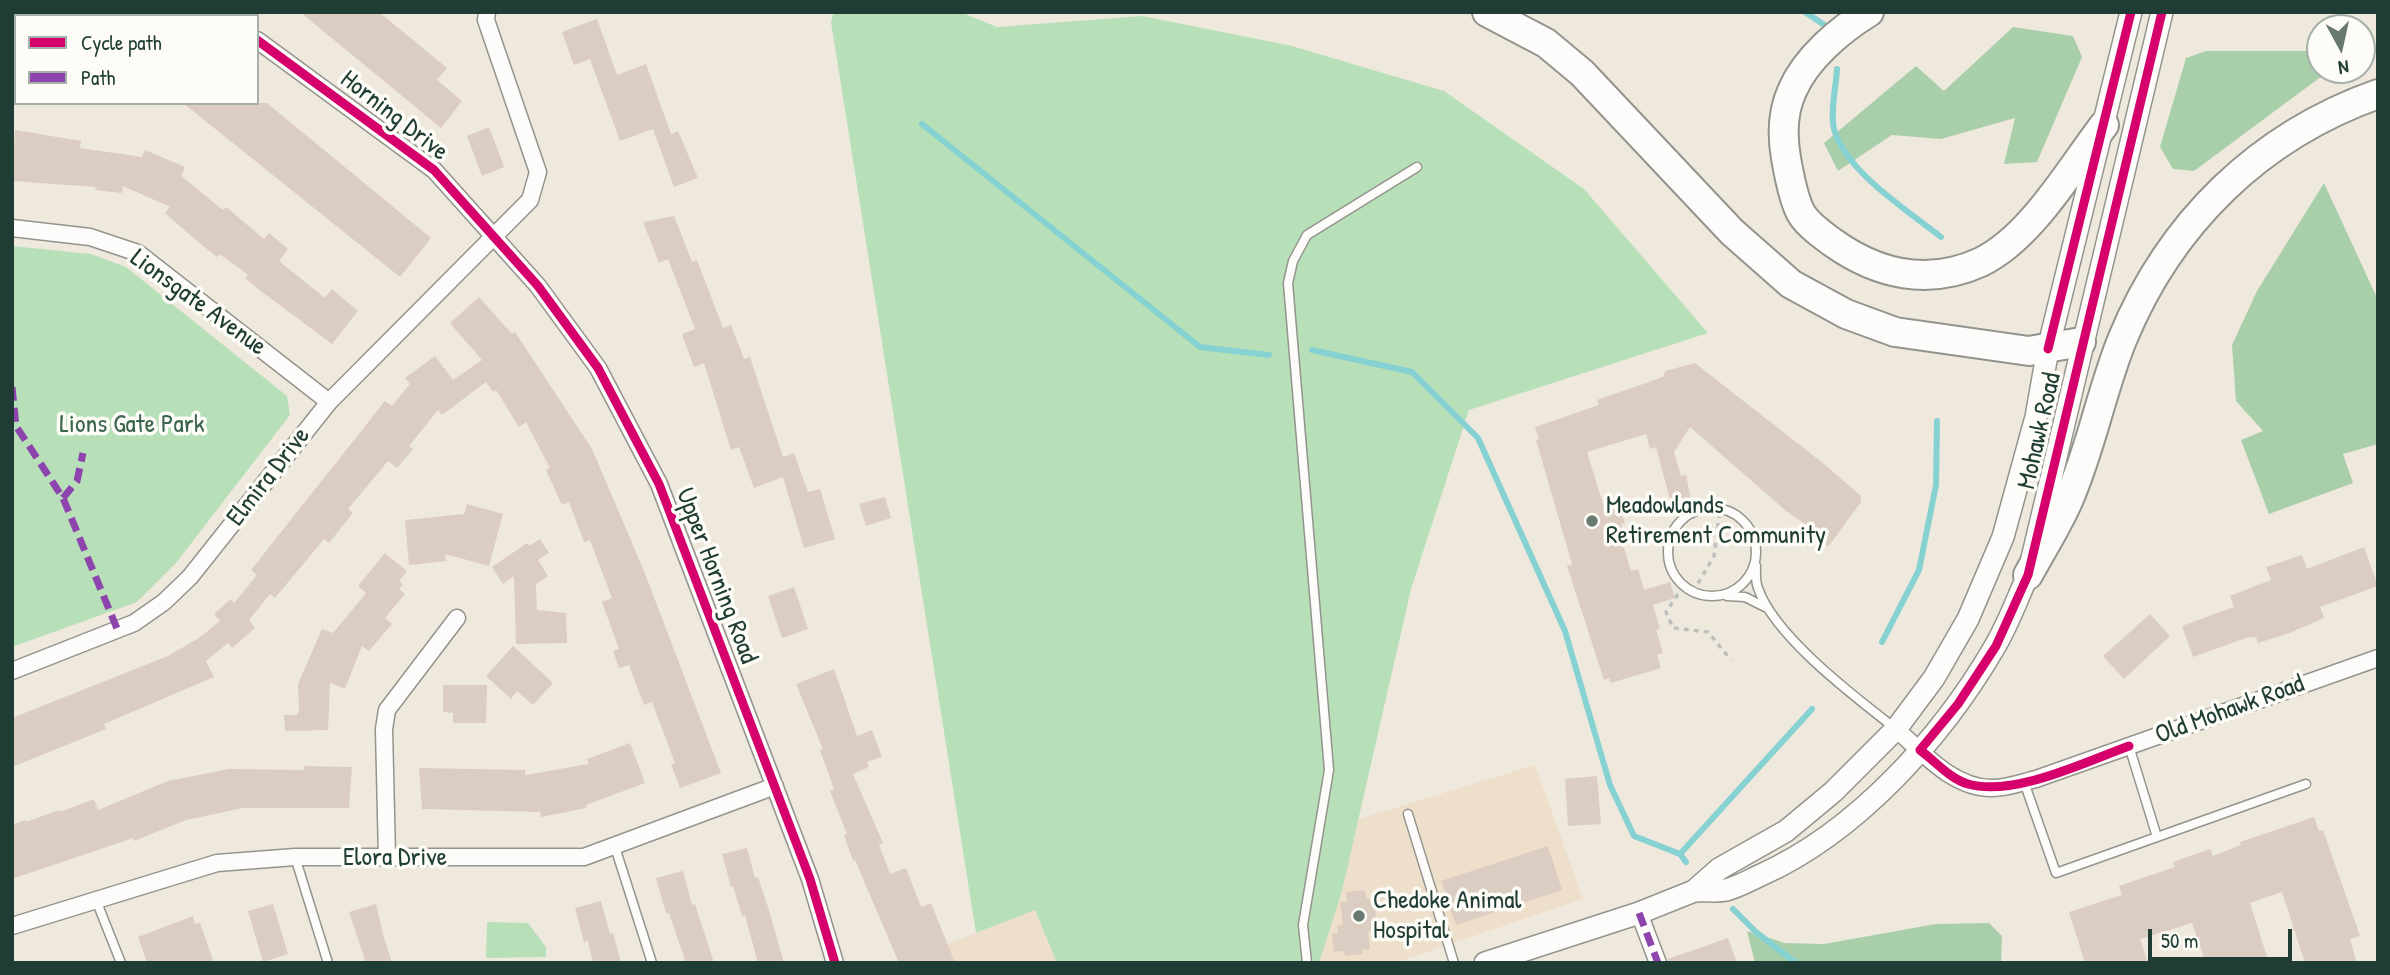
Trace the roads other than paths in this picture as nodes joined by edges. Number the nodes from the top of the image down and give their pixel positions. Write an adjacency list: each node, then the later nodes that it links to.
1 (487, 12): 11 (street)
2 (1487, 12): 13 (highway)
3 (1869, 12): 8 (highway)
4 (2131, 12): 8 (main road, Mohawk Road)
5 (2162, 12): 12 (main road, Mohawk Road)
6 (259, 41): 11 (street, Horning Drive)
7 (2378, 94): 16 (highway)
8 (2104, 125): 13 (main road, Mohawk Road)
9 (1417, 167): 41 (lane)
10 (12, 228): 14 (street, Lionsgate Avenue)
11 (497, 236): 14 (street, Elmira Drive); 27 (street, Upper Horning Road)
12 (2081, 342): 13 (highway); 16 (main road, Mohawk Road)
13 (2048, 349): 22 (main road, Mohawk Road)
14 (329, 402): 21 (street, Elmira Drive)
15 (1755, 563): 17 (lane); 17 (lane); 18 (lane)
16 (2028, 575): 24 (main road, Mohawk Road)
17 (1724, 595): 18 (lane)
18 (1768, 608): 22 (lane)
19 (457, 618): 32 (street)
20 (2378, 658): 23 (street, Old Mohawk Road)
21 (12, 671)
22 (1896, 729): 24 (street, Old Mohawk Road); 33 (main road, Mohawk Road)
23 (2129, 746): 25 (street, Old Mohawk Road); 29 (lane)
24 (1920, 750): 25 (street, Old Mohawk Road); 33 (main road, Mohawk Road)
25 (2024, 782): 29 (lane)
26 (2306, 785): 29 (lane)
27 (775, 786): 30 (street, Elora Drive); 40 (street, Upper Horning Road)
28 (1408, 814): 42 (lane)
29 (2157, 837)
30 (615, 847): 32 (street, Elora Drive); 39 (lane)
31 (295, 857): 32 (street, Elora Drive); 34 (street, Elora Drive); 38 (lane)
32 (387, 858)
33 (1694, 891): 35 (main road, Mohawk Road)
34 (96, 900): 36 (street, Elora Drive); 37 (lane)
35 (1639, 913): 43 (main road, Mohawk Road); 44 (street)
36 (12, 926)
37 (121, 963)
38 (328, 963)
39 (652, 963)
40 (835, 963)
41 (1307, 963)
42 (1454, 963)
43 (1485, 963)
44 (1658, 963)

